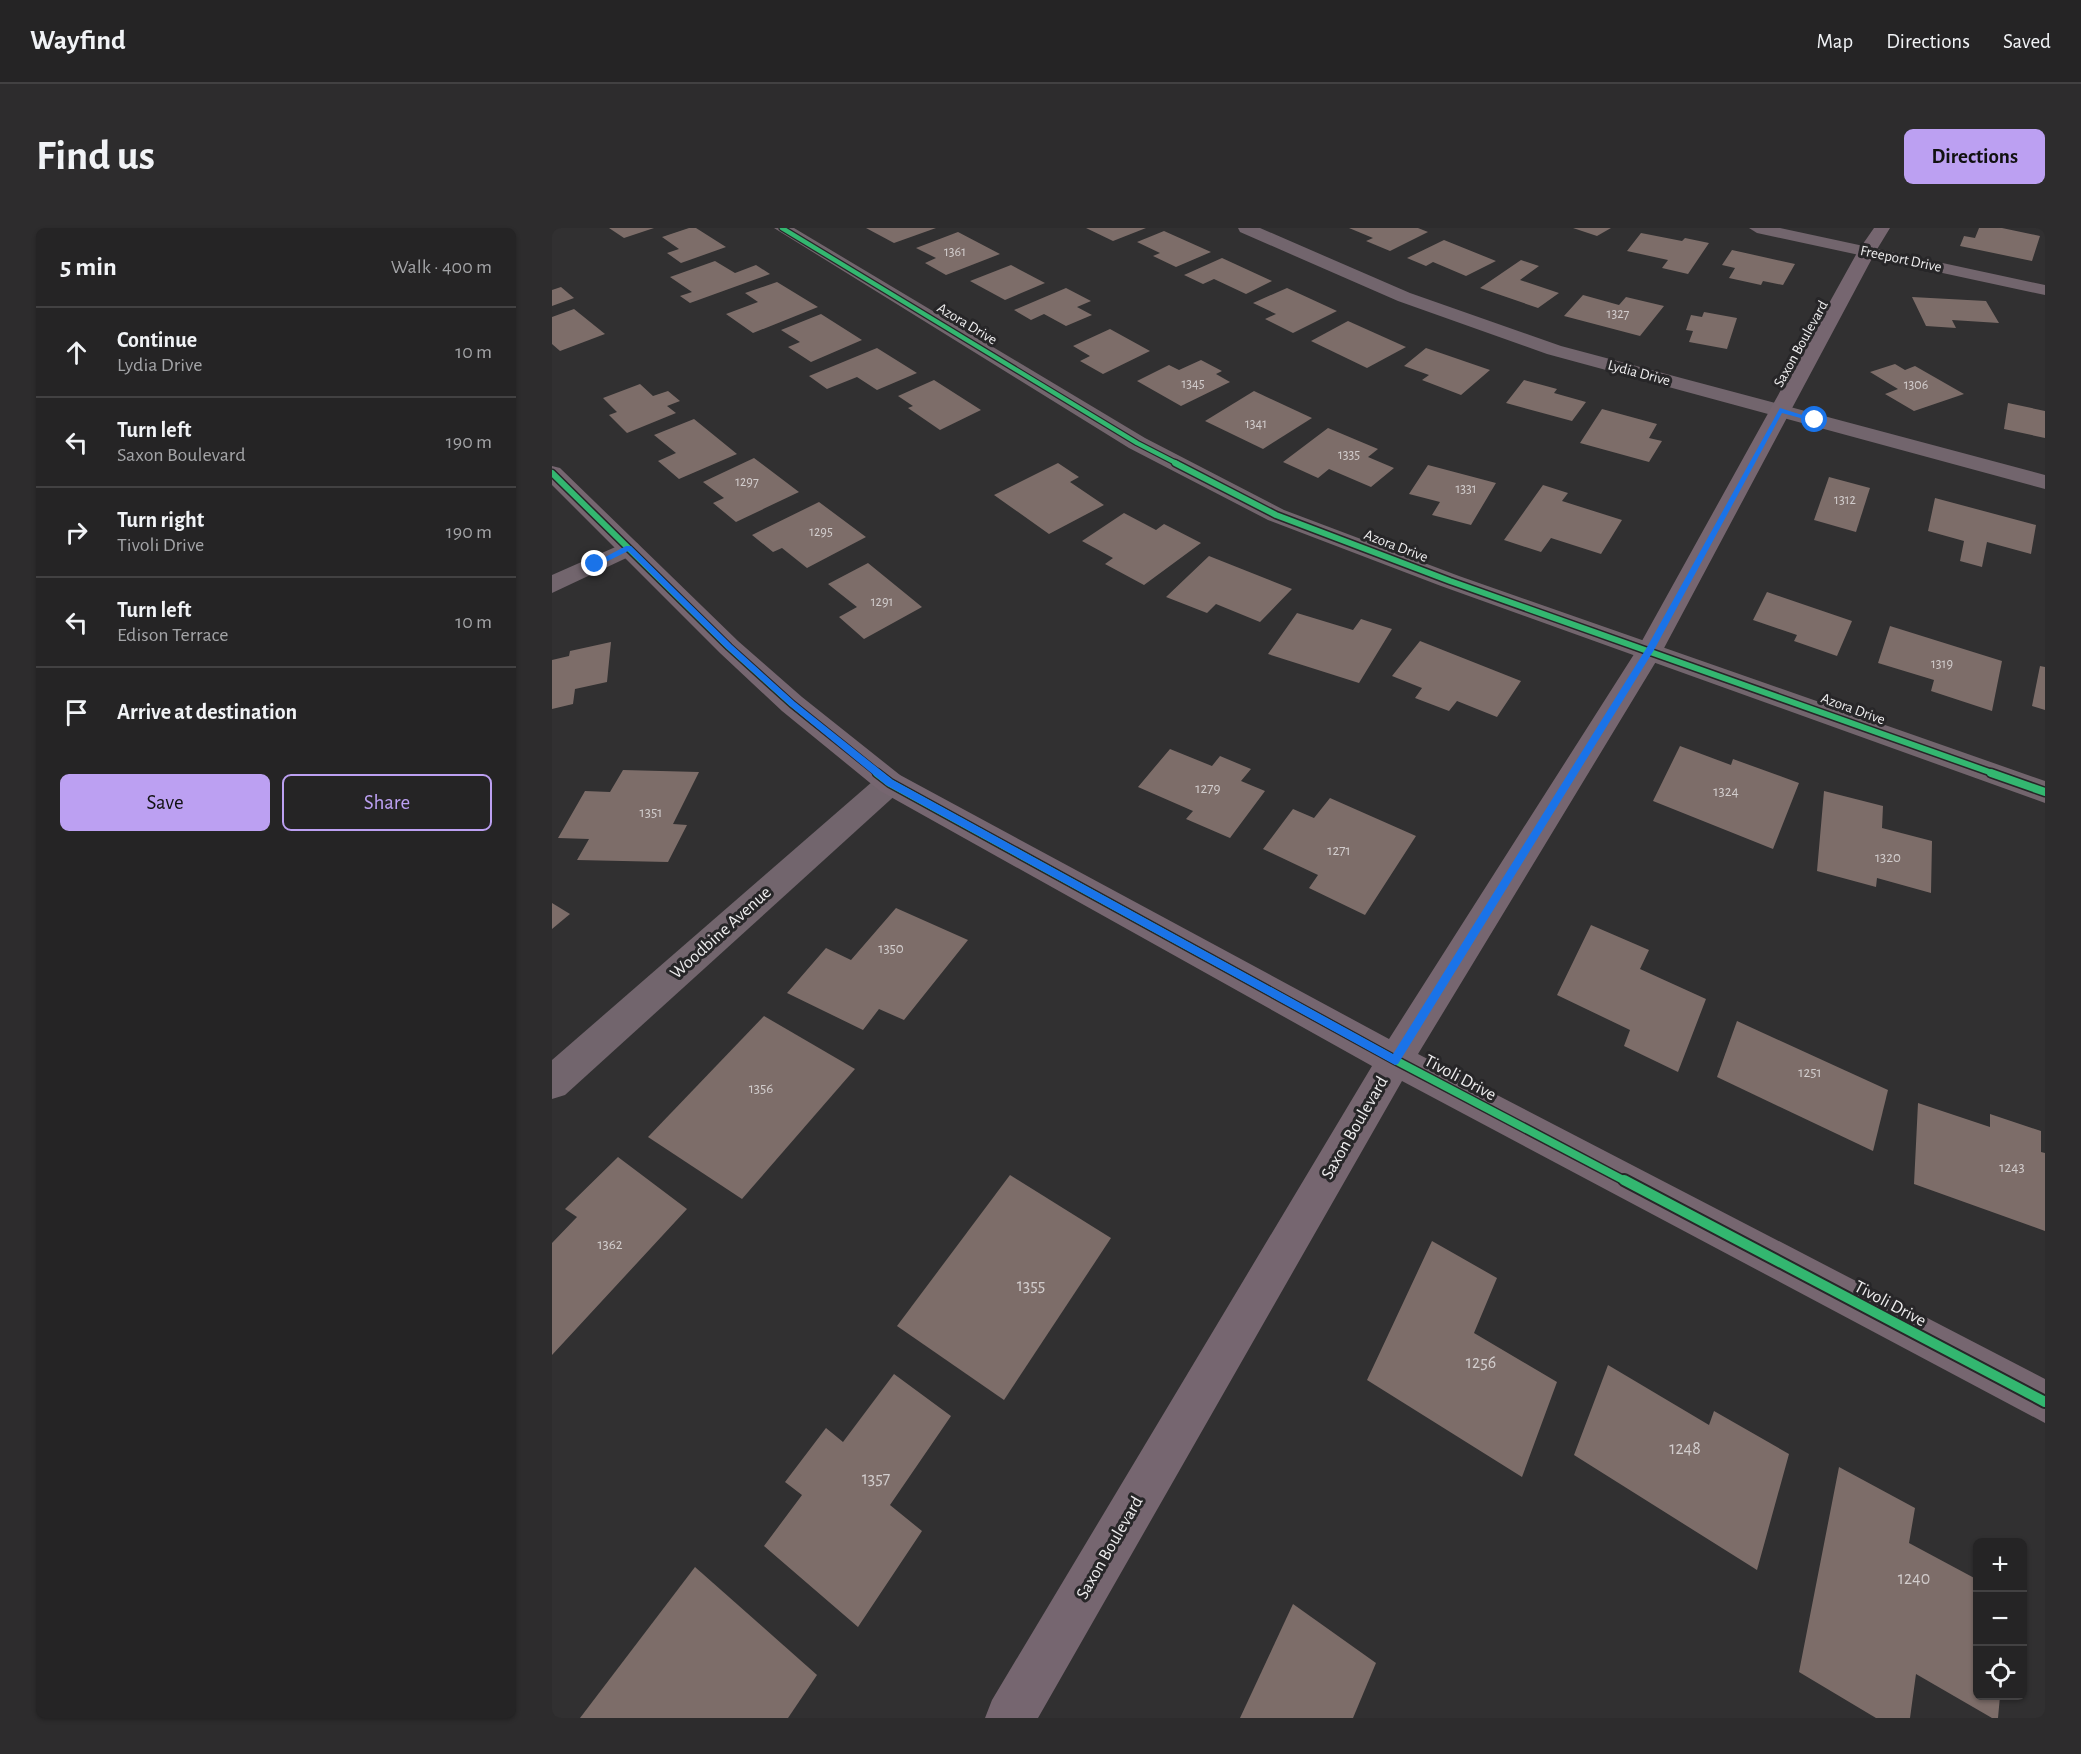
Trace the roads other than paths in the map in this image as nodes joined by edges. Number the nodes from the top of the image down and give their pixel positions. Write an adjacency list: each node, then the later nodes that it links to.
1 (782, 228): 12 (street, Azora Drive)
2 (1246, 228): 7 (street, Lydia Drive)
3 (1757, 228): 5 (street, Freeport Drive)
4 (1882, 228): 5 (main road, Saxon Boulevard)
5 (1867, 251): 6 (street, Freeport Drive); 7 (main road, Saxon Boulevard)
6 (2045, 290)
7 (1780, 410): 9 (street, Lydia Drive); 12 (main road, Saxon Boulevard)
8 (552, 473): 10 (main road, Tivoli Drive)
9 (2045, 482)
10 (628, 548): 11 (street); 13 (main road, Tivoli Drive)
11 (552, 585)
12 (1650, 650): 14 (street, Azora Drive); 15 (main road, Saxon Boulevard)
13 (890, 783): 15 (main road, Tivoli Drive); 16 (street, Woodbine Avenue)
14 (2045, 792)
15 (1395, 1060): 17 (main road, Tivoli Drive); 18 (main road, Saxon Boulevard)
16 (552, 1083)
17 (2045, 1402)
18 (1010, 1718)

